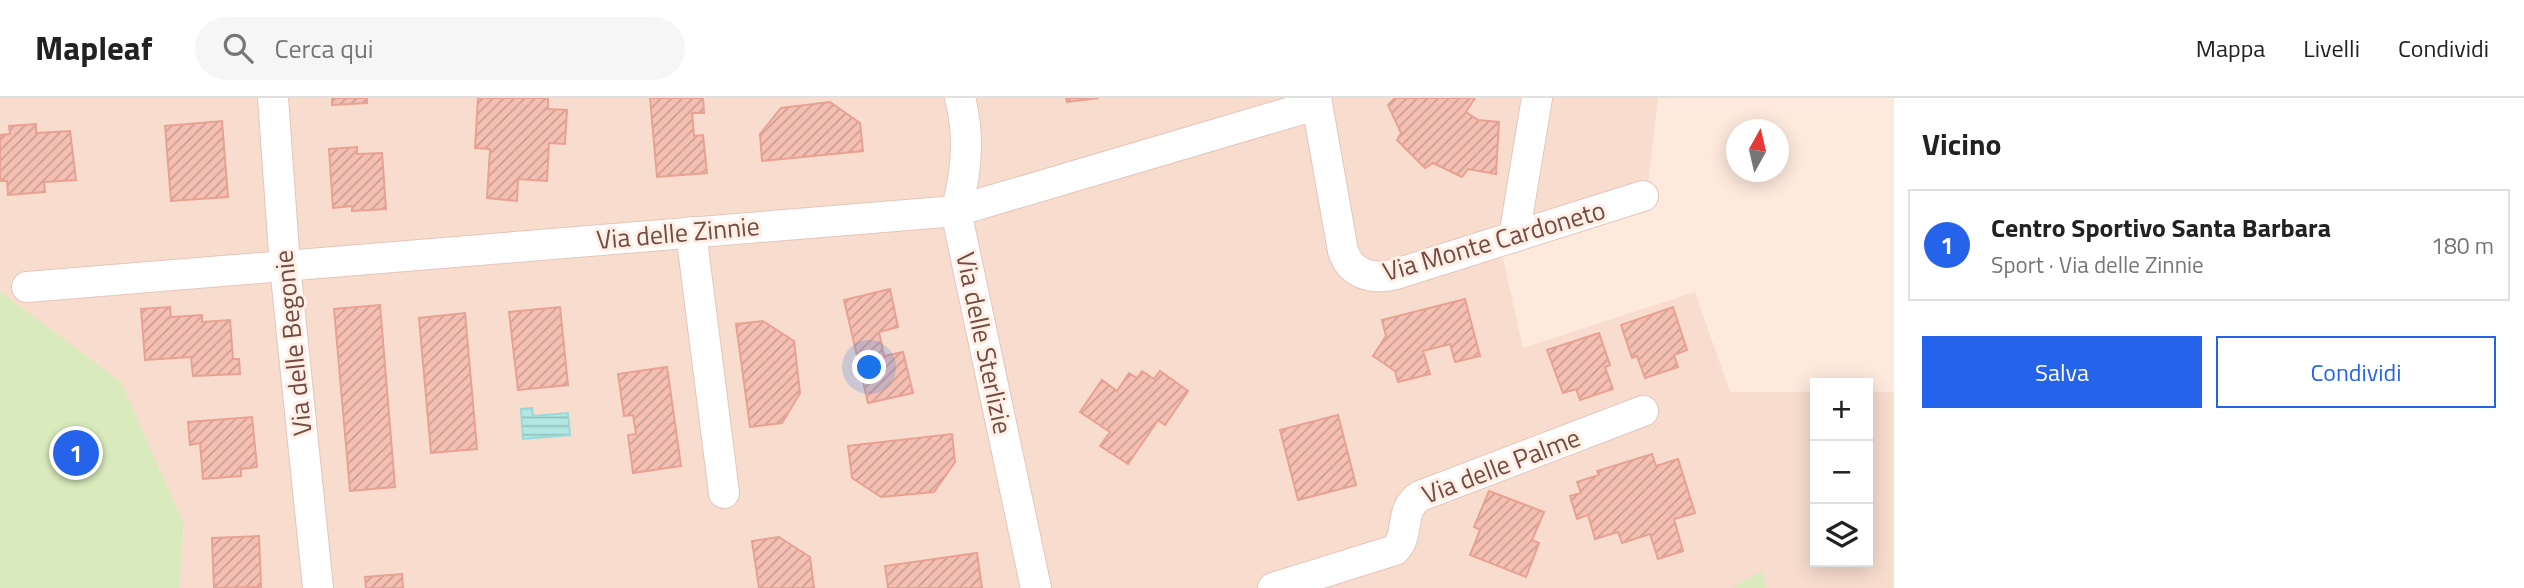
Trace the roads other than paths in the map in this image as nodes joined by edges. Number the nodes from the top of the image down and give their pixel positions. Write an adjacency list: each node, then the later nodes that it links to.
1 (273, 98): 9 (street, Via delle Begonie)
2 (960, 98): 6 (street, Via delle Sterlizie)
3 (1537, 98): 8 (street)
4 (1316, 102): 6 (street, Via delle Zinnie); 8 (street, Via Monte Cardoneto)
5 (1643, 196): 8 (street, Via Monte Cardoneto)
6 (956, 211): 7 (street, Via delle Zinnie); 14 (street, Via delle Sterlizie)
7 (691, 232): 9 (street, Via delle Zinnie); 12 (street)
8 (1514, 237)
9 (285, 266): 10 (street, Via delle Zinnie); 13 (street, Via delle Begonie)
10 (26, 287)
11 (1643, 411): 15 (street, Via delle Palme)
12 (724, 492)
13 (318, 588)
14 (1036, 588)
15 (1273, 588)

